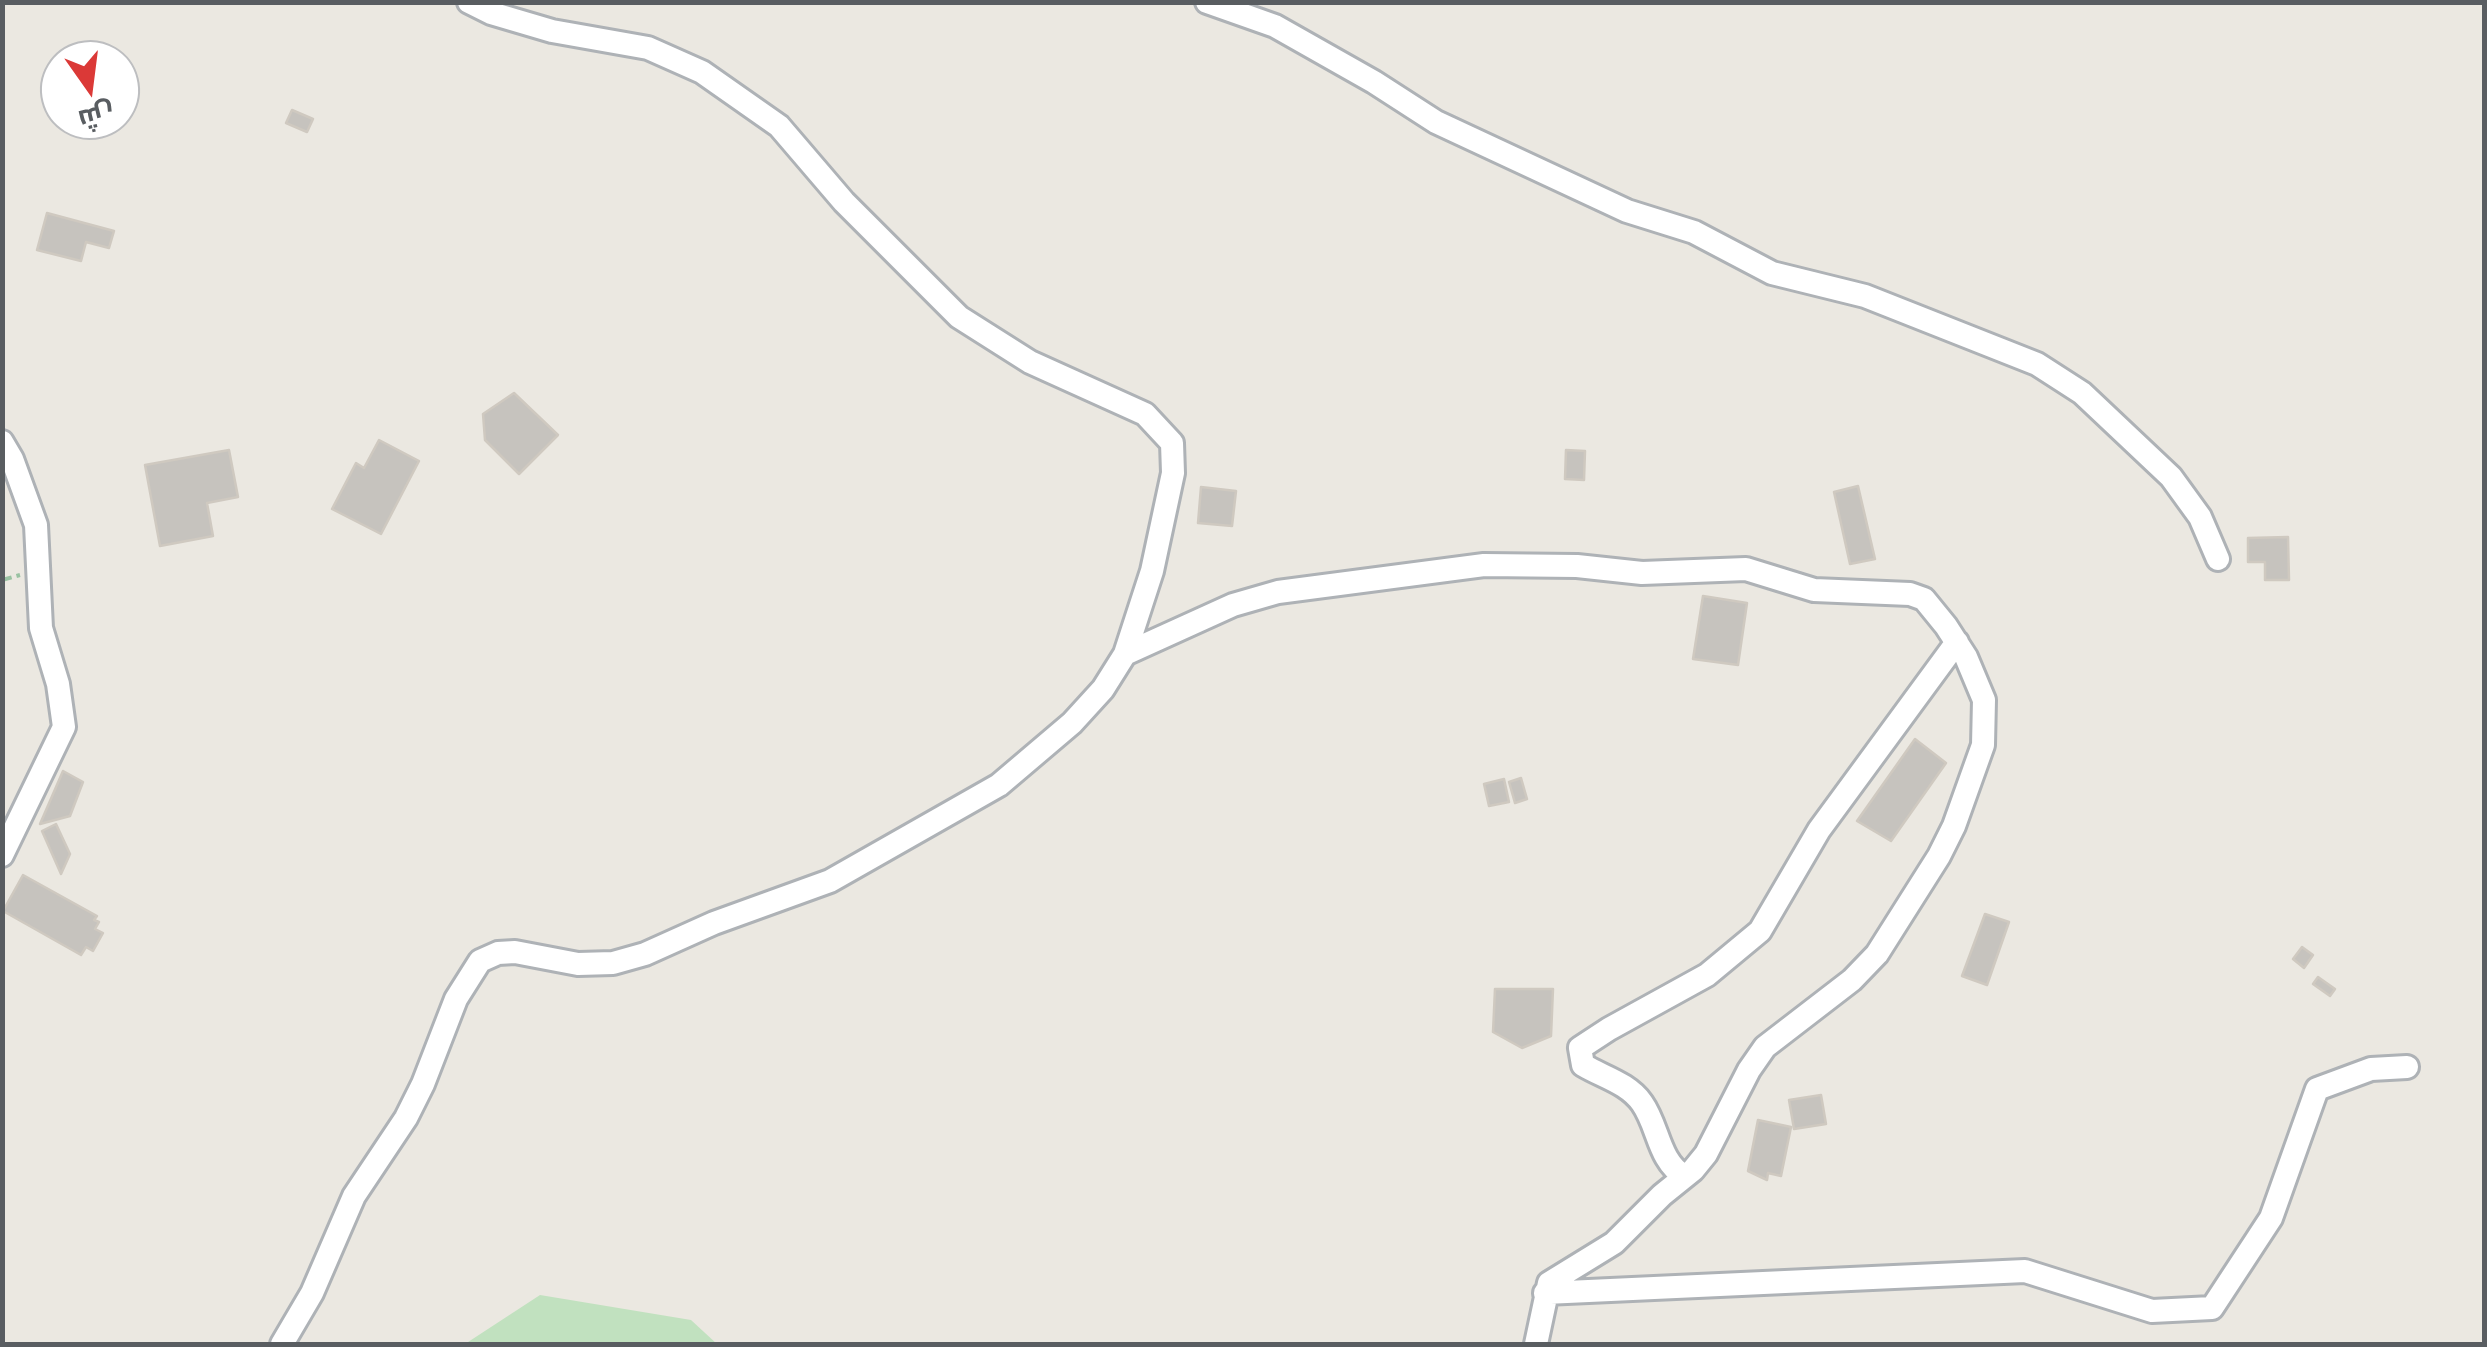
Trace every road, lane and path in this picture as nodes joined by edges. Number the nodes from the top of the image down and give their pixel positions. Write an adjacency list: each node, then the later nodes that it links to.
1 (469, 2): 6 (street)
2 (1207, 2): 4 (street)
3 (3, 444): 7 (street)
4 (2218, 559)
5 (1957, 642): 6 (street); 9 (street); 9 (street)
6 (1125, 654): 11 (street)
7 (2, 854)
8 (2407, 1066): 10 (street)
9 (1684, 1176): 10 (street)
10 (1545, 1293): 12 (street)
11 (282, 1344)
12 (1536, 1344)

